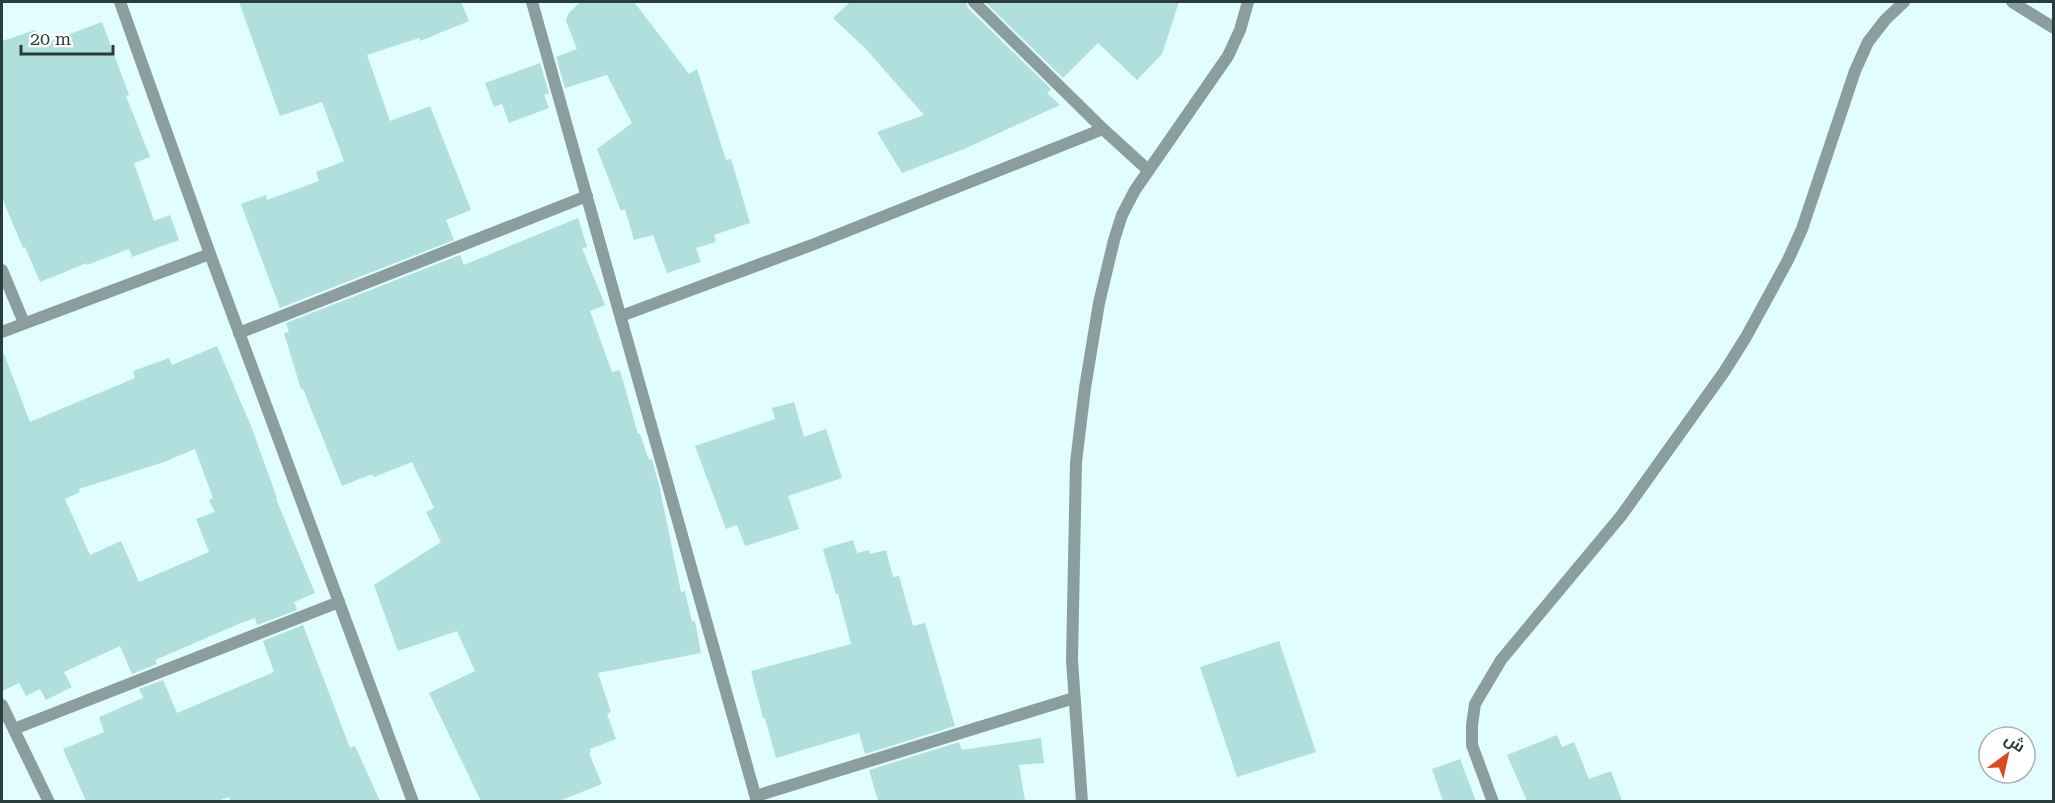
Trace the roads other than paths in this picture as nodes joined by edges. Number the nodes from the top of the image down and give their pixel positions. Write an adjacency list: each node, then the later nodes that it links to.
1 (120, 2): 11 (street)
2 (974, 2): 8 (street)
3 (1248, 2): 9 (street)
4 (1904, 2): 25 (street)
5 (2012, 2): 7 (street)
6 (535, 3): 10 (street)
7 (2054, 28)
8 (1103, 129): 9 (street); 13 (street)
9 (1148, 170): 18 (street)
10 (587, 196): 13 (street); 16 (street)
11 (210, 254): 14 (street); 16 (street)
12 (2, 270): 14 (street)
13 (621, 316): 21 (street)
14 (24, 323): 15 (street)
15 (2, 332)
16 (239, 333): 17 (street)
17 (339, 602): 20 (street); 23 (street)
18 (1074, 698): 21 (street); 24 (street)
19 (2, 705): 20 (street)
20 (14, 729): 22 (street)
21 (757, 799)
22 (49, 801)
23 (413, 801)
24 (1082, 801)
25 (1493, 801)

